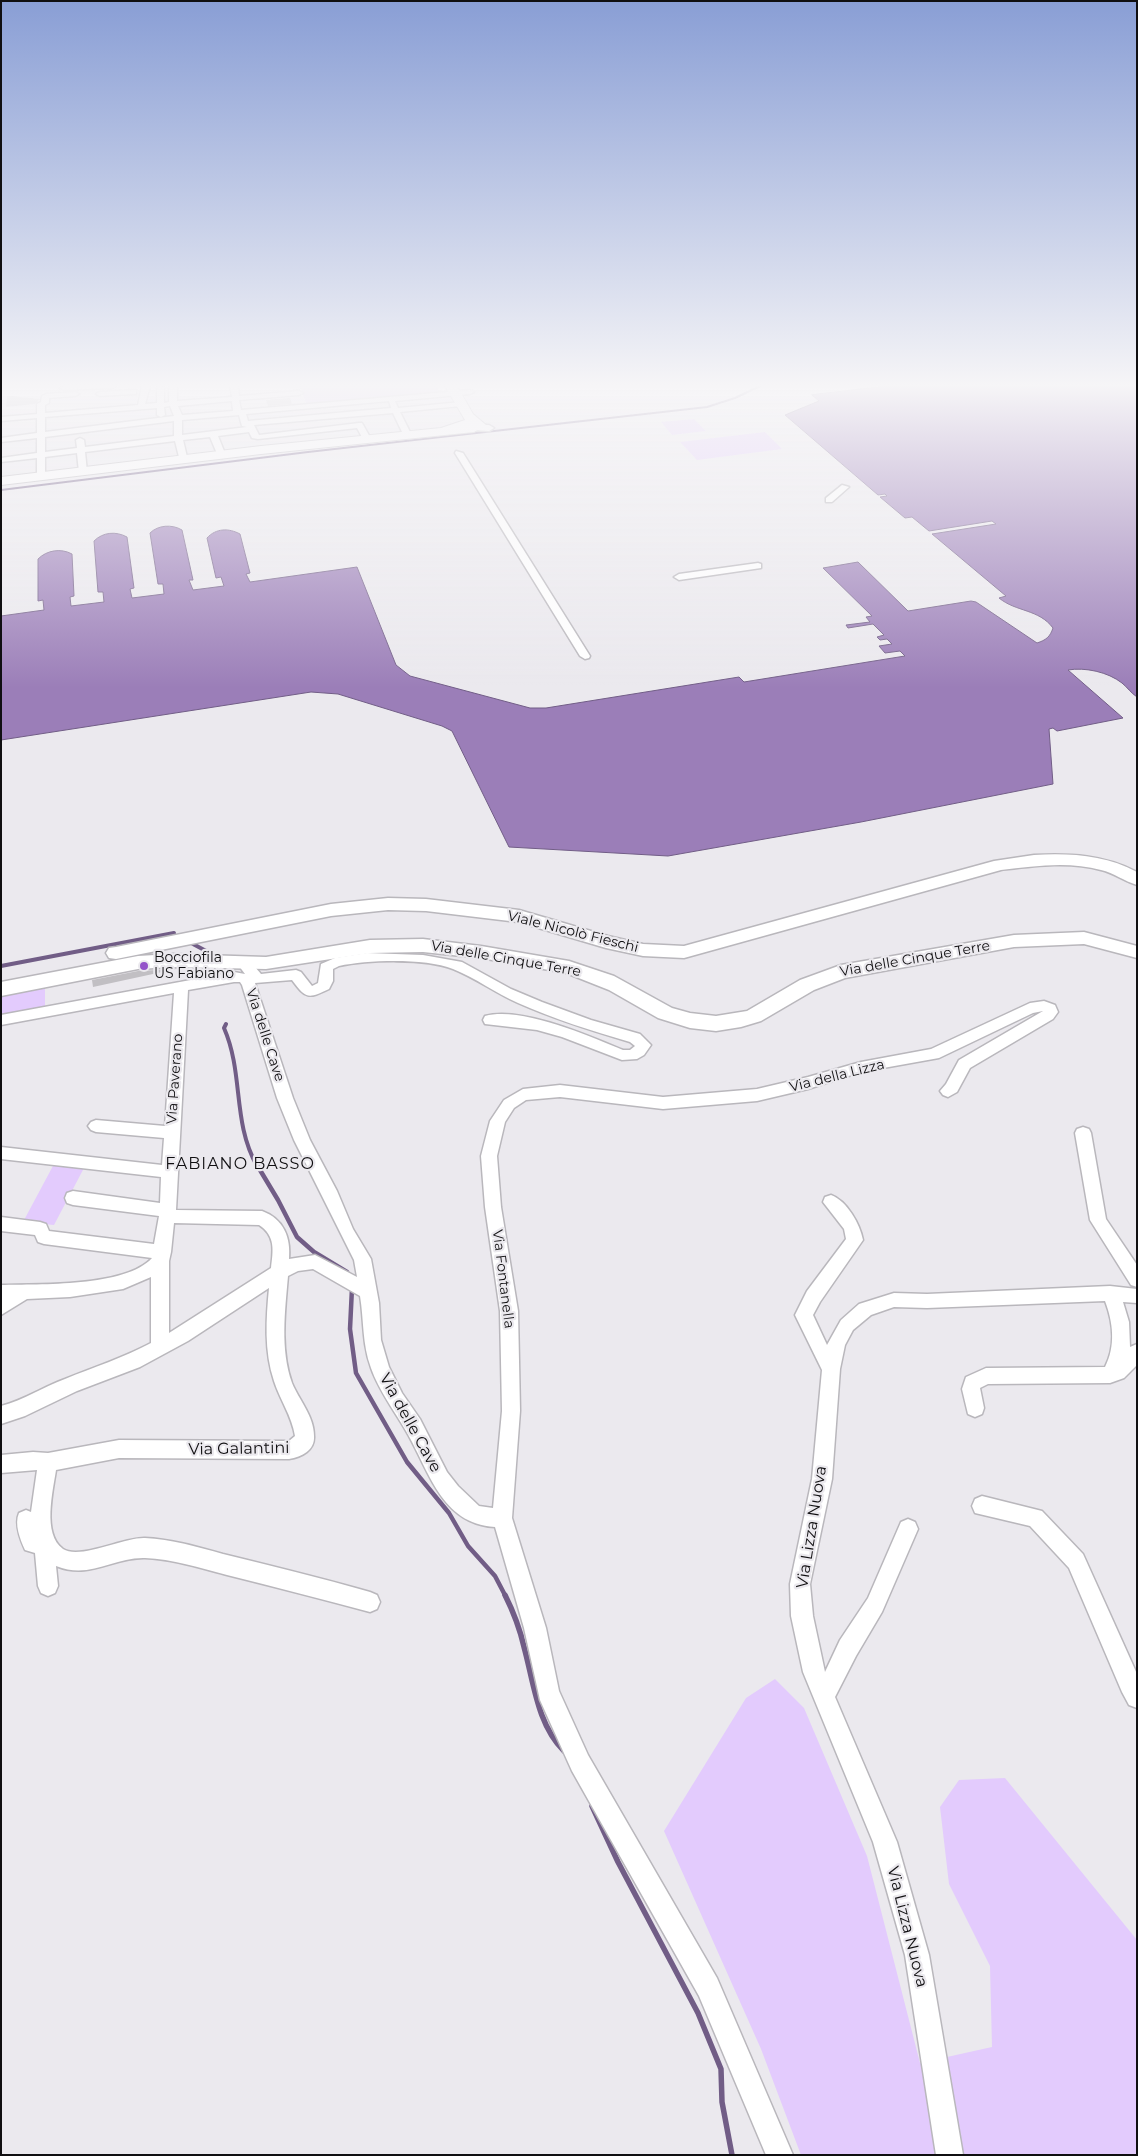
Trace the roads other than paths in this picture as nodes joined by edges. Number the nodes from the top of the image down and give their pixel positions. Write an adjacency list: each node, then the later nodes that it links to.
1 (480, 487): 6 (street)
2 (845, 488): 3 (street)
3 (829, 500)
4 (758, 566): 5 (street)
5 (679, 577)
6 (585, 656)
7 (1137, 880): 10 (main road, Viale Nicolò Fieschi)
8 (1137, 952): 9 (main road, Via delle Cinque Terre)
9 (245, 964): 12 (main road, Via delle Cinque Terre); 14 (street)
10 (1, 976)
11 (180, 987): 13 (street, Via delle Cave); 18 (street, Via Paverano); 28 (street, Via delle Cave)
12 (1, 989)
13 (1, 1020)
14 (490, 1020)
15 (948, 1092): 16 (street, Via della Lizza)
16 (509, 1104): 43 (street, Via Fontanella)
17 (96, 1126): 18 (street)
18 (171, 1133): 21 (street, Via Paverano)
19 (1083, 1134): 31 (street)
20 (1, 1153): 21 (street)
21 (170, 1172): 24 (street, Via Paverano)
22 (72, 1198): 24 (street, Via Galantini)
23 (831, 1202): 36 (street)
24 (168, 1213): 26 (street, Via Paverano); 27 (street, Via Galantini)
25 (1, 1224): 26 (street)
26 (162, 1257): 29 (street); 34 (street, Via Paverano)
27 (280, 1272): 28 (street); 34 (street); 40 (street, Via Galantini)
28 (364, 1290): 43 (street, Via delle Cave)
29 (24, 1291): 30 (street); 33 (street)
30 (1, 1292)
31 (1136, 1292): 32 (street, Via Lizza Nuova)
32 (1110, 1293): 36 (street, Via Lizza Nuova); 37 (street)
33 (1, 1308)
34 (160, 1346): 39 (street)
35 (1137, 1352): 37 (street)
36 (831, 1369): 49 (street, Via Lizza Nuova)
37 (1110, 1375): 38 (street)
38 (975, 1408)
39 (1, 1415)
40 (48, 1462): 41 (street, Via Galantini); 46 (street)
41 (1, 1464)
42 (982, 1506): 50 (street)
43 (502, 1518): 51 (street)
44 (26, 1520): 46 (street)
45 (908, 1529): 49 (street)
46 (44, 1542): 47 (street); 48 (street)
47 (48, 1586)
48 (370, 1602)
49 (824, 1697): 52 (street, Via Lizza Nuova)
50 (1137, 1697)
51 (780, 2155)
52 (950, 2155)

